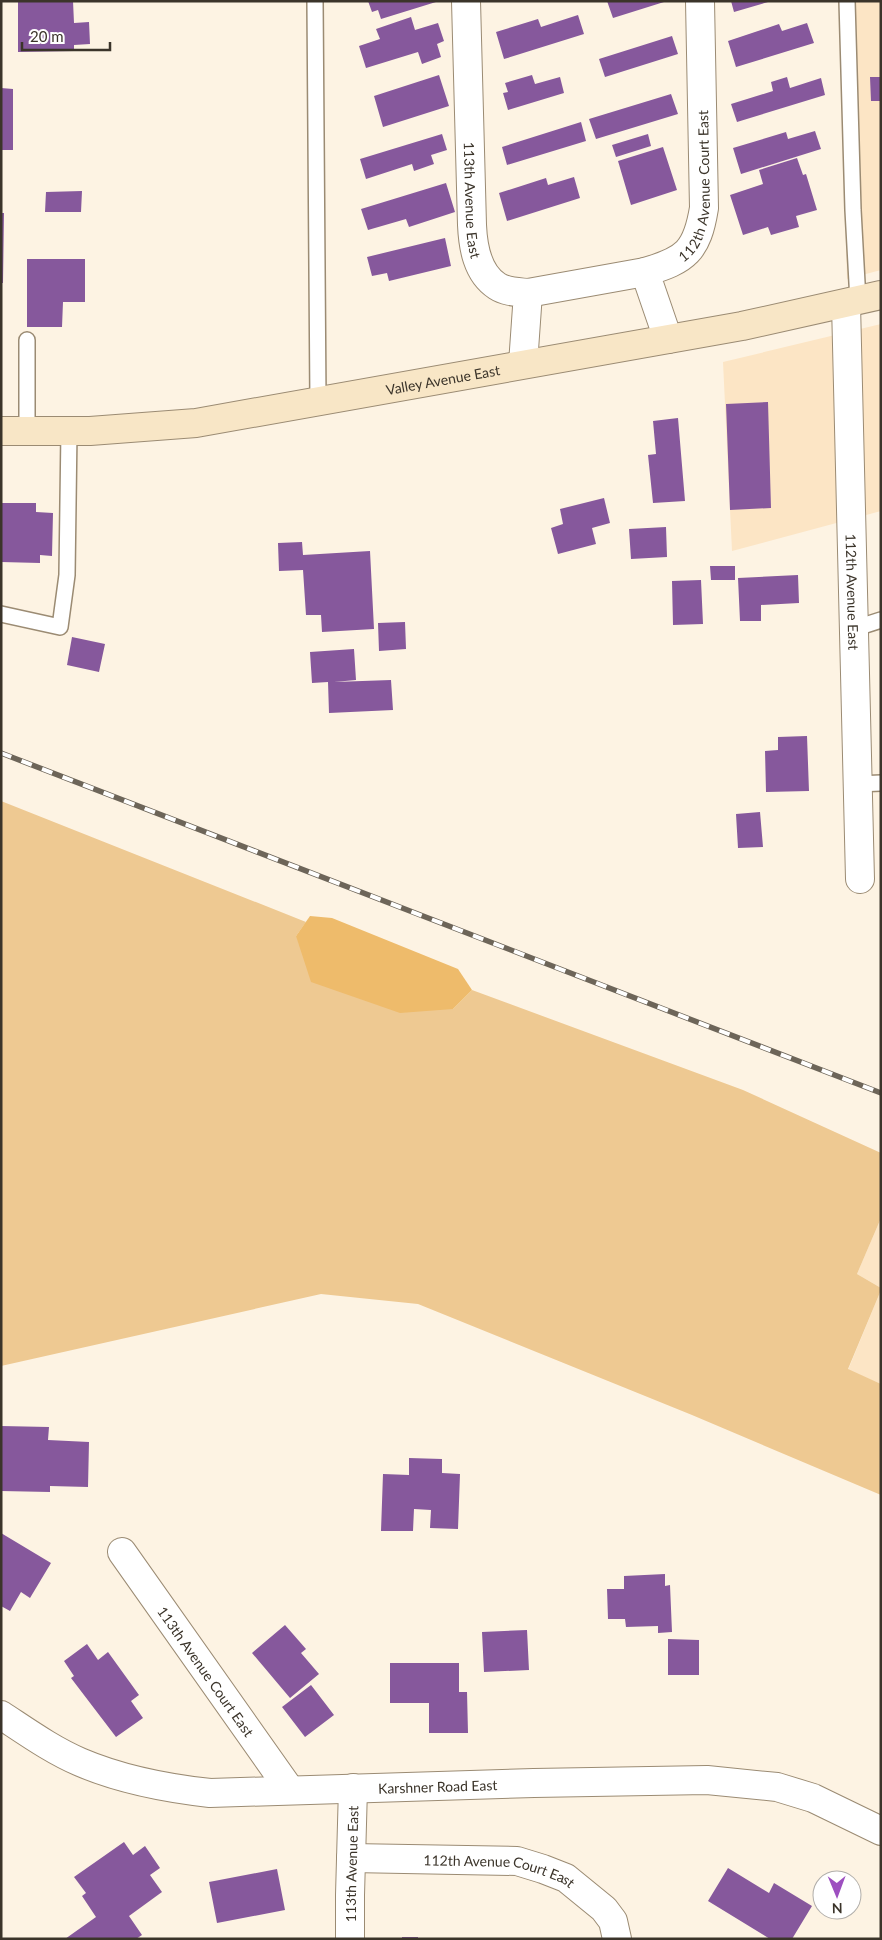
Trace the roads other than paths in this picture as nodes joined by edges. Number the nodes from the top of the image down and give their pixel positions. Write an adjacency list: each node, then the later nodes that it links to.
1 (315, 1): 11 (lane)
2 (466, 1): 6 (street, 113th Avenue East)
3 (700, 1): 5 (street, 112th Avenue Court East)
4 (847, 1): 7 (lane)
5 (645, 272): 6 (street, 113th Avenue East); 8 (street)
6 (528, 293): 10 (street)
7 (862, 300): 8 (main road, Valley Avenue East); 16 (street, 112th Avenue East)
8 (668, 339): 10 (main road, Valley Avenue East)
9 (27, 340): 12 (lane)
10 (523, 364): 11 (main road, Valley Avenue East)
11 (318, 401): 13 (main road, Valley Avenue East)
12 (14, 431): 13 (main road, Valley Avenue East)
13 (70, 432): 14 (lane)
14 (1, 614)
15 (881, 620): 16 (lane)
16 (853, 629): 17 (street, 112th Avenue East)
17 (869, 783): 18 (street, 112th Avenue East)
18 (860, 878)
19 (122, 1552): 22 (street, 113th Avenue Court East)
20 (1, 1715): 22 (street, Karshner Road East)
21 (354, 1788): 22 (street, Karshner Road East); 23 (street, Karshner Road East); 24 (street, 113th Avenue East)
22 (290, 1790)
23 (881, 1831)
24 (351, 1858): 25 (street, 113th Avenue East); 26 (street, 112th Avenue Court East)
25 (350, 1939)
26 (618, 1939)

